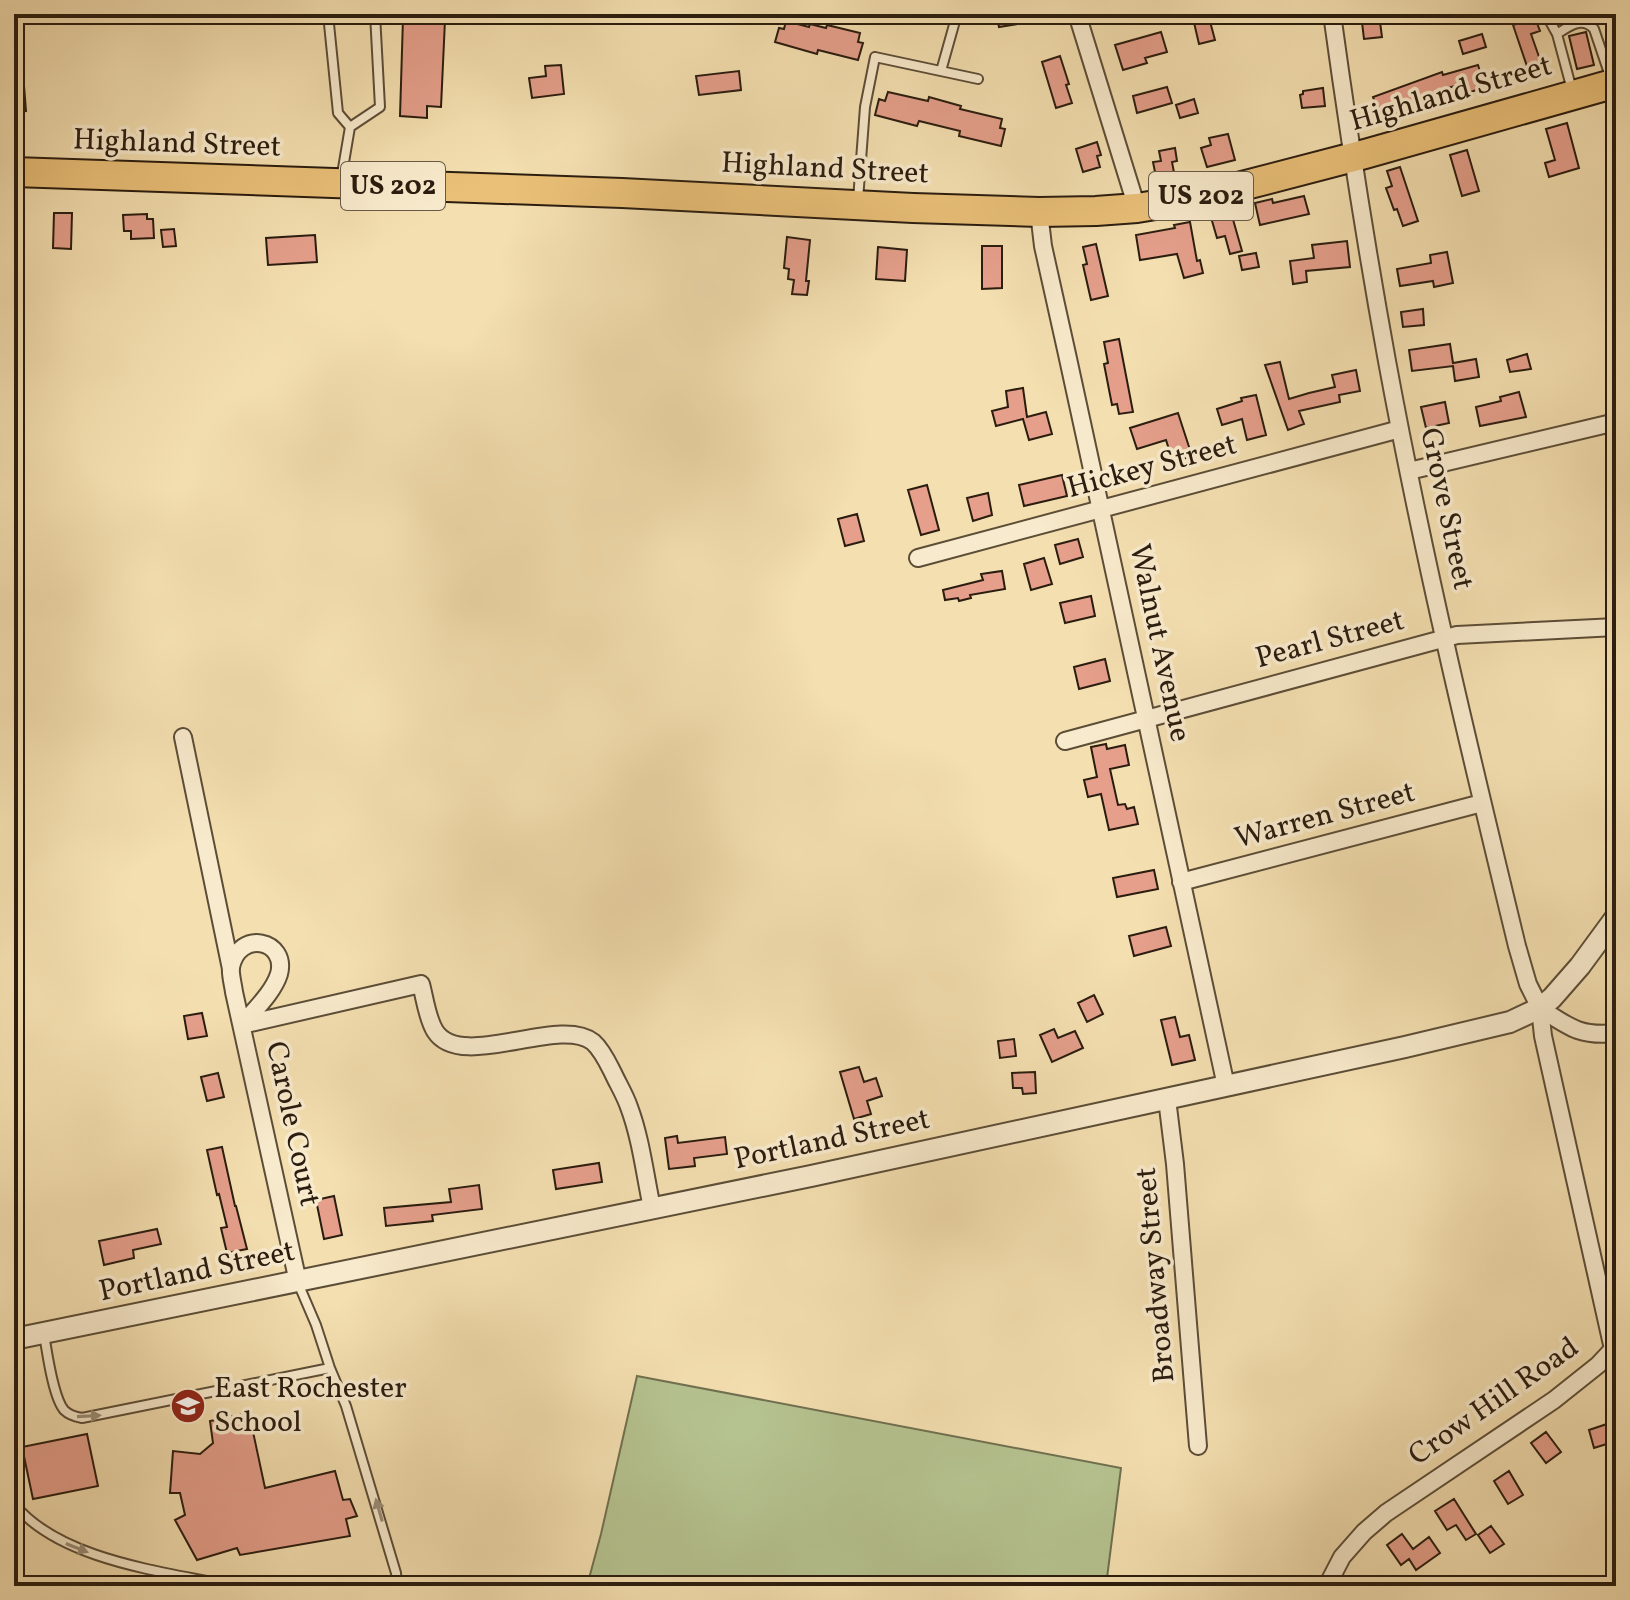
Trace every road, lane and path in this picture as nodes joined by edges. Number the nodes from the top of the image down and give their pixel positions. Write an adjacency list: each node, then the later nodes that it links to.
1 (328, 14): 12 (lane)
2 (375, 14): 12 (lane)
3 (957, 14): 8 (lane)
4 (1077, 14): 17 (street)
5 (1332, 14): 13 (street, Grove Street)
6 (1546, 14): 7 (lane)
7 (1557, 34): 10 (lane); 11 (lane)
8 (941, 71): 9 (lane); 16 (lane)
9 (978, 79)
10 (1614, 84): 11 (highway, Highland Street / US 202)
11 (1574, 95): 13 (highway, Highland Street / US 202)
12 (350, 127): 15 (lane)
13 (1352, 157): 17 (highway, Highland Street / US 202); 20 (street, Grove Street)
14 (14, 172): 15 (highway, Highland Street / US 202)
15 (341, 184): 16 (highway, Highland Street / US 202)
16 (857, 205): 18 (highway, Highland Street / US 202)
17 (1137, 208): 18 (highway, Highland Street / US 202)
18 (1039, 212): 22 (street, Walnut Avenue)
19 (1616, 422): 21 (street)
20 (1400, 429): 21 (street, Grove Street); 22 (street, Hickey Street)
21 (1409, 471): 25 (street, Grove Street)
22 (1101, 510): 23 (street, Hickey Street); 26 (street, Walnut Avenue)
23 (918, 558)
24 (1616, 627): 25 (street, Pearl Street)
25 (1444, 638): 26 (street, Pearl Street); 29 (street, Grove Street)
26 (1147, 719): 28 (street, Pearl Street); 30 (street, Walnut Avenue)
27 (183, 737): 32 (street, Carole Court)
28 (1065, 741)
29 (1482, 803): 30 (street, Warren Street); 33 (street, Grove Street)
30 (1181, 882): 38 (street, Walnut Avenue)
31 (1616, 917): 33 (street, Portland Street)
32 (231, 969): 34 (street, Carole Court); 34 (street, Carole Court)
33 (1540, 1008): 35 (street); 37 (street, Crow Hill Road); 38 (street, Portland Street)
34 (242, 1025): 40 (street); 41 (street, Carole Court)
35 (1575, 1030): 36 (street); 37 (street)
36 (1616, 1033)
37 (1545, 1046): 44 (street, Crow Hill Road)
38 (1226, 1086): 39 (street, Portland Street)
39 (1167, 1099): 40 (street, Portland Street); 46 (street, Broadway Street)
40 (652, 1208): 41 (street, Portland Street)
41 (298, 1282): 42 (street, Portland Street); 45 (lane)
42 (43, 1333): 43 (street, Portland Street); 45 (lane, one-way to 45)
43 (14, 1339)
44 (1615, 1349): 50 (street, Crow Hill Road)
45 (330, 1368): 49 (lane, one-way to 45)
46 (1198, 1446)
47 (14, 1504): 48 (lane, one-way to 48)
48 (231, 1586)
49 (397, 1586)
50 (1327, 1586)

